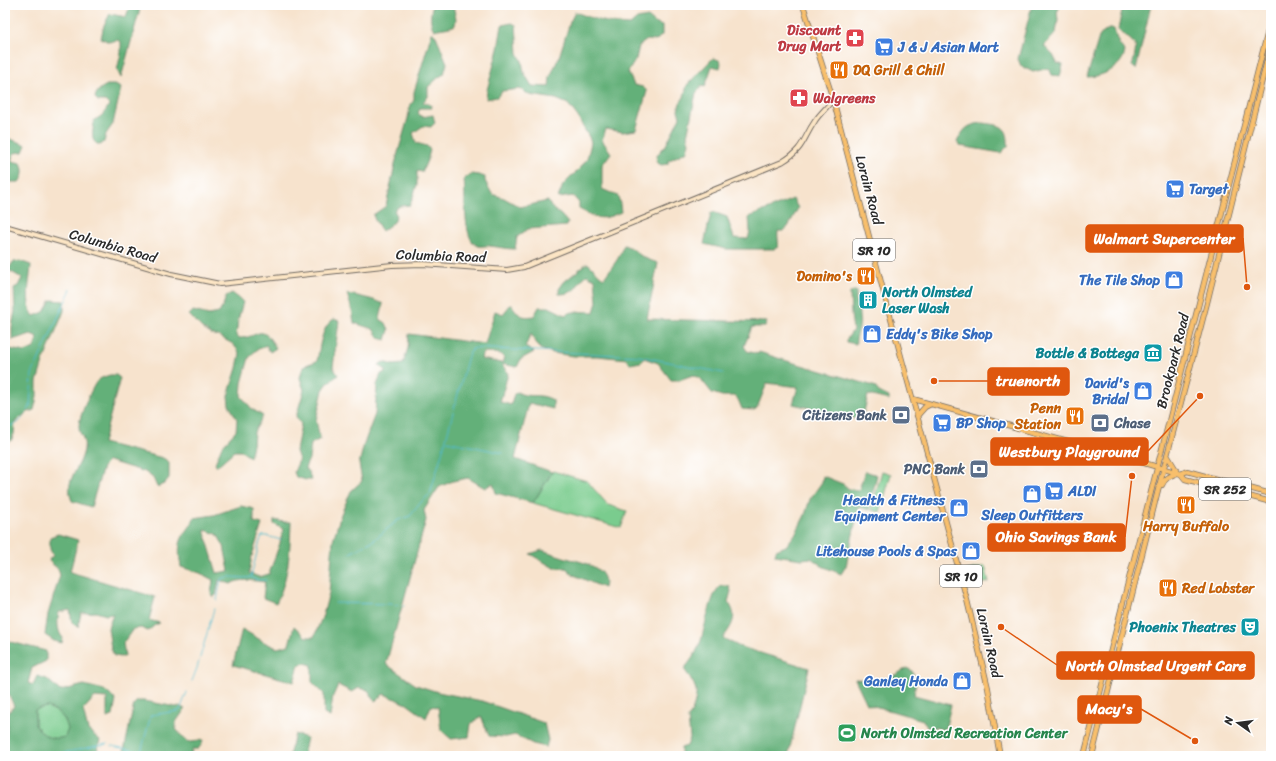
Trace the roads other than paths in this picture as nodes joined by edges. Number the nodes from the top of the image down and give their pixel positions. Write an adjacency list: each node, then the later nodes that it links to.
1 (802, 5): 4 (main road, Lorain Road / SR 10)
2 (1271, 18): 10 (main road, Brookpark Road)
3 (1271, 44): 9 (main road, Brookpark Road)
4 (833, 99): 5 (main road, Columbia Road); 6 (main road, Lorain Road / SR 10)
5 (5, 226)
6 (913, 399): 7 (main road, SR 252); 8 (main road, Lorain Road / SR 10)
7 (932, 404): 8 (main road); 10 (main road, SR 252)
8 (918, 416): 16 (main road, Lorain Road / SR 10)
9 (1167, 455): 11 (main road, Brookpark Road); 12 (main road)
10 (1157, 467): 11 (main road, SR 252); 17 (main road, Brookpark Road)
11 (1164, 469): 12 (main road, SR 252); 13 (main road, Brookpark Road)
12 (1179, 473): 13 (main road); 14 (main road, SR 252); 15 (main road, SR 252)
13 (1157, 494): 18 (main road, Brookpark Road)
14 (1271, 494)
15 (1271, 502)
16 (1000, 756)
17 (1084, 756)
18 (1092, 756)

